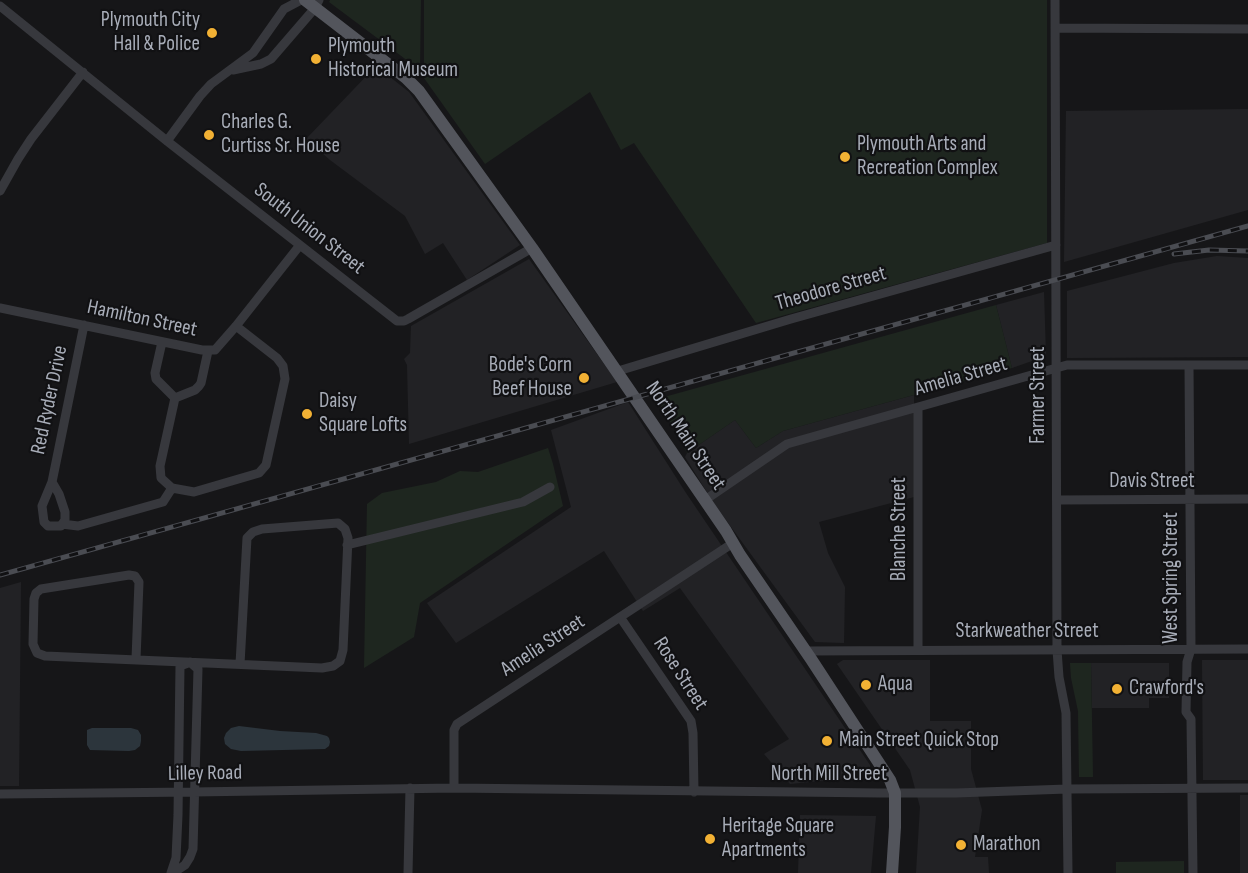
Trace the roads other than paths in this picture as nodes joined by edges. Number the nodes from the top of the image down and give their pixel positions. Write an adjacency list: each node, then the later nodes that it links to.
1 (303, 0): 3 (main road, North Main Street); 7 (street)
2 (1055, 0): 5 (street, Farmer Street)
3 (317, 4): 7 (street); 13 (main road, North Main Street)
4 (0, 6): 8 (street, South Union Street)
5 (1055, 28): 6 (street); 12 (street, Farmer Street)
6 (1248, 29)
7 (230, 71): 9 (street)
8 (83, 72): 9 (street, South Union Street); 10 (street)
9 (167, 141): 11 (street, South Union Street)
10 (0, 191)
11 (300, 245): 13 (street, South Union Street); 16 (street, Hamilton Street)
12 (1056, 245): 21 (street, Farmer Street); 22 (street, Theodore Street)
13 (532, 248): 22 (main road, North Main Street)
14 (0, 308): 15 (street, Hamilton Street)
15 (84, 325): 17 (street, Hamilton Street); 25 (street, Red Ryder Drive)
16 (236, 326): 18 (street, Hamilton Street); 27 (street)
17 (162, 342): 18 (street, Hamilton Street); 23 (street)
18 (208, 351): 23 (street)
19 (1189, 365): 20 (street, Amelia Street); 21 (street, Amelia Street); 30 (street, West Spring Street)
20 (1248, 365)
21 (1057, 368): 24 (street, Amelia Street); 29 (street, Farmer Street)
22 (618, 371): 28 (main road, North Main Street)
23 (175, 398): 27 (street)
24 (918, 408): 28 (street, Amelia Street); 37 (street, Blanche Street)
25 (51, 482): 32 (street, Red Ryder Drive); 32 (street, Red Ryder Drive)
26 (550, 487): 34 (street)
27 (172, 488): 32 (street)
28 (705, 500): 33 (main road, North Main Street)
29 (1057, 500): 30 (street, Davis Street); 38 (street, Farmer Street)
30 (1190, 500): 31 (street, Davis Street); 39 (street, West Spring Street)
31 (1248, 500)
32 (63, 524)
33 (733, 543): 35 (street, Amelia Street); 40 (main road, North Main Street)
34 (348, 545): 43 (street); 43 (street)
35 (620, 617): 44 (street, Amelia Street); 50 (street, Rose Street)
36 (1248, 649): 39 (street, Starkweather Street)
37 (918, 650): 38 (street, Starkweather Street); 40 (street, Starkweather Street)
38 (1057, 650): 39 (street, Starkweather Street); 47 (street, Farmer Street)
39 (1191, 650): 48 (street, West Spring Street)
40 (806, 651): 52 (main road, North Main Street)
41 (136, 659): 41 (street); 42 (street)
42 (190, 662): 43 (street); 49 (street); 51 (street)
43 (240, 664)
44 (454, 788): 46 (street, North Mill Street); 50 (street, North Mill Street)
45 (1248, 788): 48 (street, North Mill Street)
46 (410, 789): 49 (street, Lilley Road); 55 (street)
47 (1066, 789): 48 (street, North Mill Street); 52 (street, North Mill Street); 57 (street, Farmer Street)
48 (1191, 789): 58 (street, West Spring Street)
49 (193, 792): 51 (street, Lilley Road); 54 (street)
50 (694, 792): 52 (street, North Mill Street)
51 (178, 793): 53 (street, Lilley Road); 54 (street)
52 (895, 793): 56 (main road)
53 (0, 794)
54 (172, 873)
55 (408, 873)
56 (892, 873)
57 (1068, 873)
58 (1193, 873)

